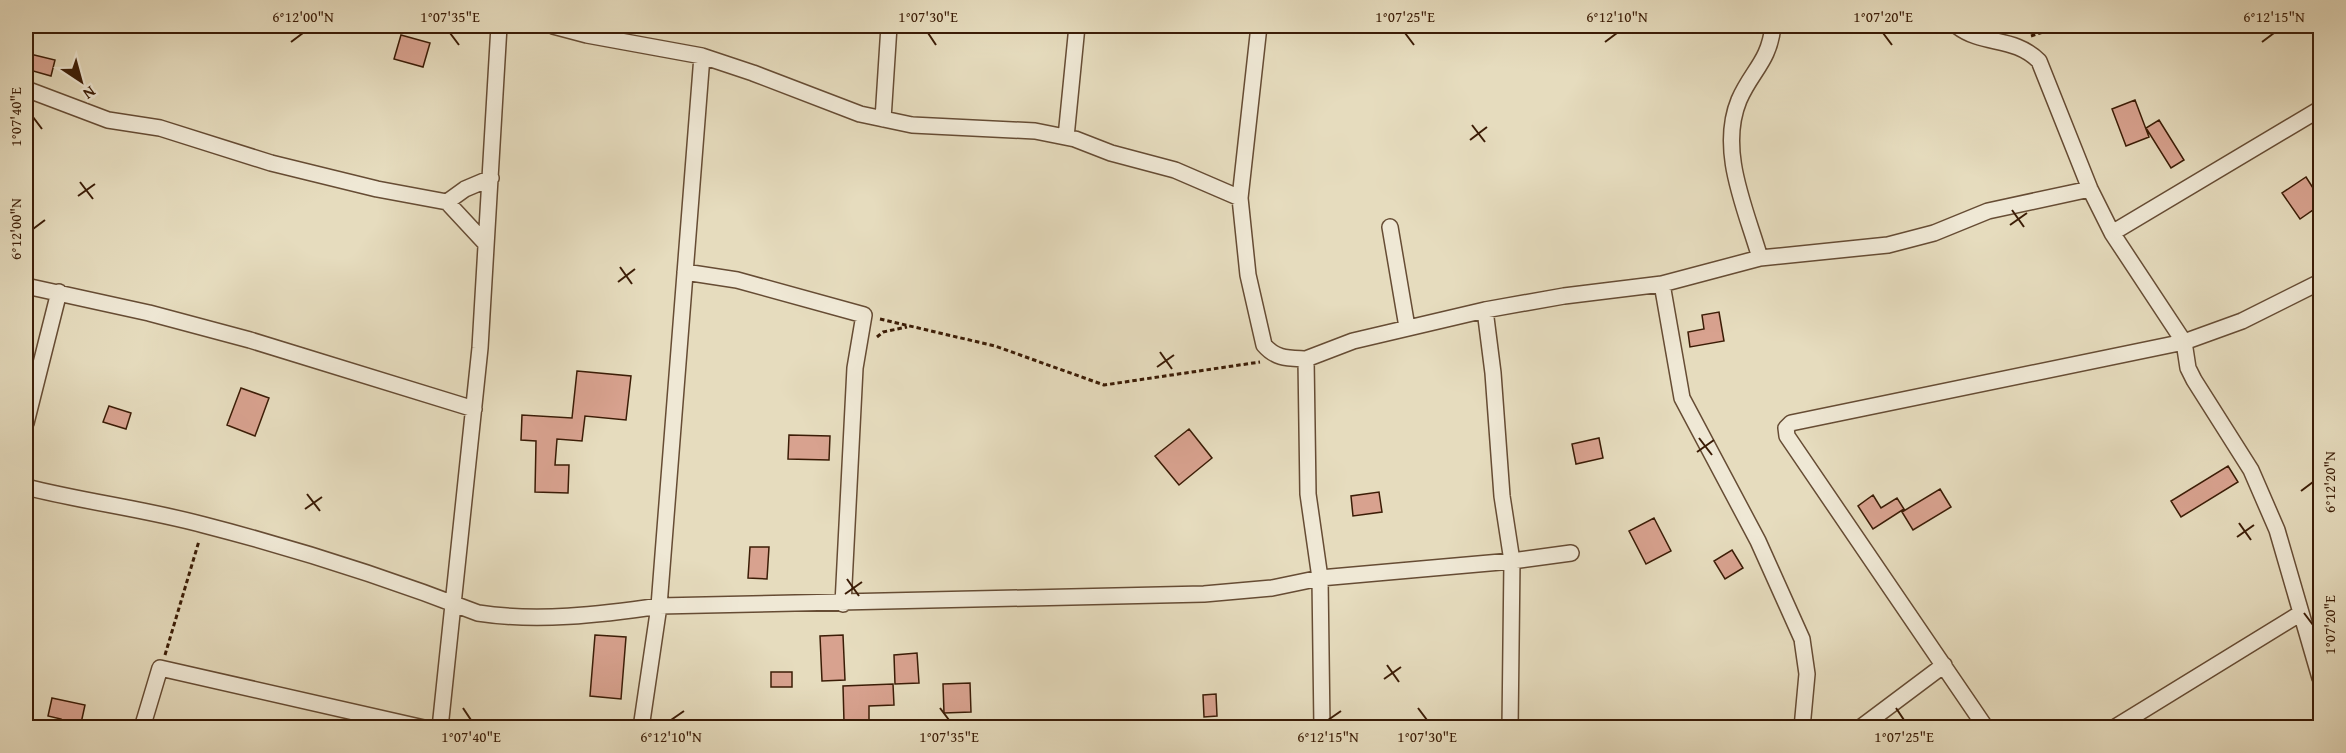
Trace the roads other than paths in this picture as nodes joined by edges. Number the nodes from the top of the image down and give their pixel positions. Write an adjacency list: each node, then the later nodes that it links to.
1 (499, 26): 13 (street)
2 (553, 26): 8 (street)
3 (889, 26): 11 (street)
4 (1077, 26): 12 (street)
5 (1259, 26): 15 (street)
6 (1773, 26): 20 (street)
7 (1957, 26): 14 (street)
8 (702, 56): 11 (street); 21 (street)
9 (26, 89): 16 (street)
10 (2320, 109): 18 (street)
11 (883, 119): 12 (street)
12 (1066, 137): 15 (street)
13 (491, 178): 16 (street); 19 (street)
14 (2090, 189): 18 (street); 20 (street)
15 (1240, 198): 29 (street)
16 (447, 202): 19 (street)
17 (1390, 227): 27 (street)
18 (2112, 233): 28 (street)
19 (486, 244): 30 (street)
20 (1760, 258): 23 (street)
21 (686, 272): 37 (street); 38 (street)
22 (2320, 282): 28 (street)
23 (1662, 284): 26 (street); 48 (street)
24 (26, 286): 25 (street)
25 (59, 292): 30 (street); 31 (street)
26 (1485, 310): 27 (street); 34 (street)
27 (1407, 327): 29 (street)
28 (2184, 342): 39 (street); 40 (street)
29 (1306, 359): 35 (street)
30 (474, 408): 36 (street)
31 (26, 423)
32 (26, 488): 36 (street)
33 (1571, 553): 34 (street)
34 (1512, 561): 35 (street); 47 (street)
35 (1320, 578): 37 (street); 46 (street)
36 (453, 603): 38 (street); 44 (street)
37 (843, 604): 38 (street)
38 (658, 606): 45 (street)
39 (2301, 613): 41 (street); 51 (street)
40 (1944, 665): 49 (street); 50 (street)
41 (2320, 678)
42 (142, 728): 43 (street)
43 (424, 728)
44 (440, 728)
45 (641, 728)
46 (1322, 728)
47 (1510, 728)
48 (1802, 728)
49 (1860, 728)
50 (1986, 728)
51 (2114, 728)

